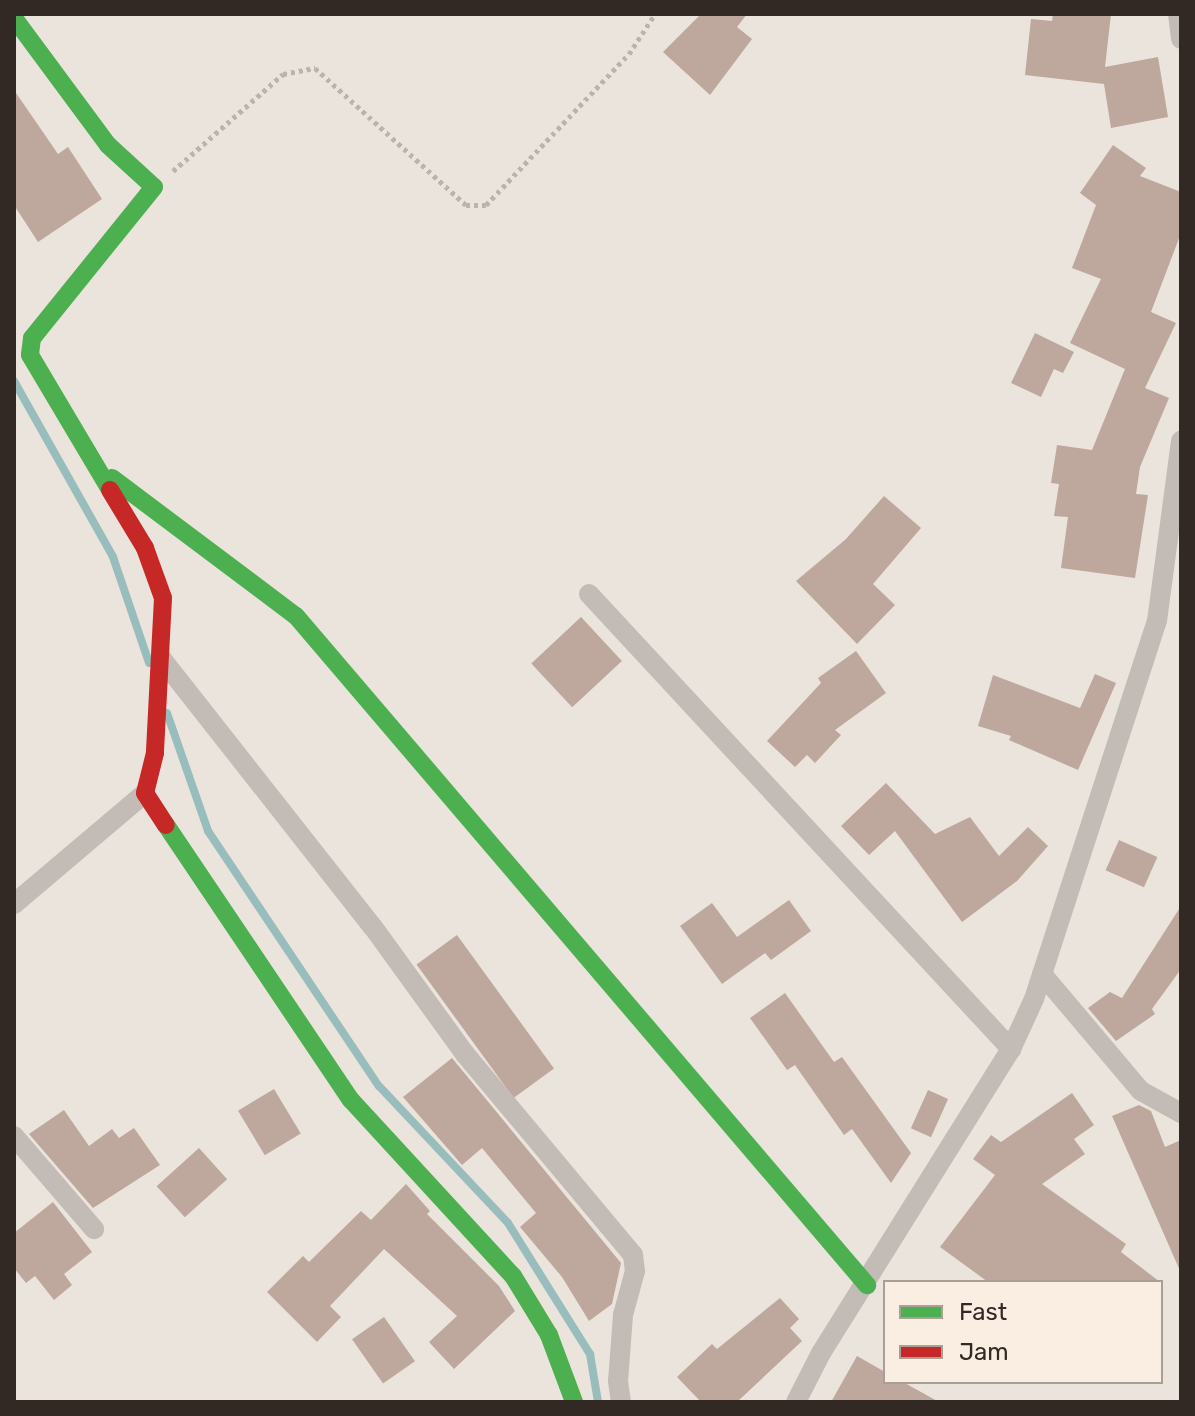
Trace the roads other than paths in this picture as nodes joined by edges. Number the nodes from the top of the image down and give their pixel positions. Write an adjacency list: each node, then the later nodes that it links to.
1 (1178, 14): 3 (street)
2 (14, 18): 5 (street)
3 (1181, 39)
4 (1181, 441): 10 (street)
5 (102, 470): 7 (street); 15 (street)
6 (589, 594): 11 (street)
7 (161, 658): 8 (street); 17 (street)
8 (145, 793): 9 (street); 16 (street)
9 (14, 904)
10 (1042, 974): 11 (street); 12 (street)
11 (1011, 1049): 15 (street)
12 (1181, 1113)
13 (14, 1136): 14 (street)
14 (94, 1229)
15 (867, 1285): 18 (street)
16 (574, 1402)
17 (621, 1402)
18 (796, 1402)

